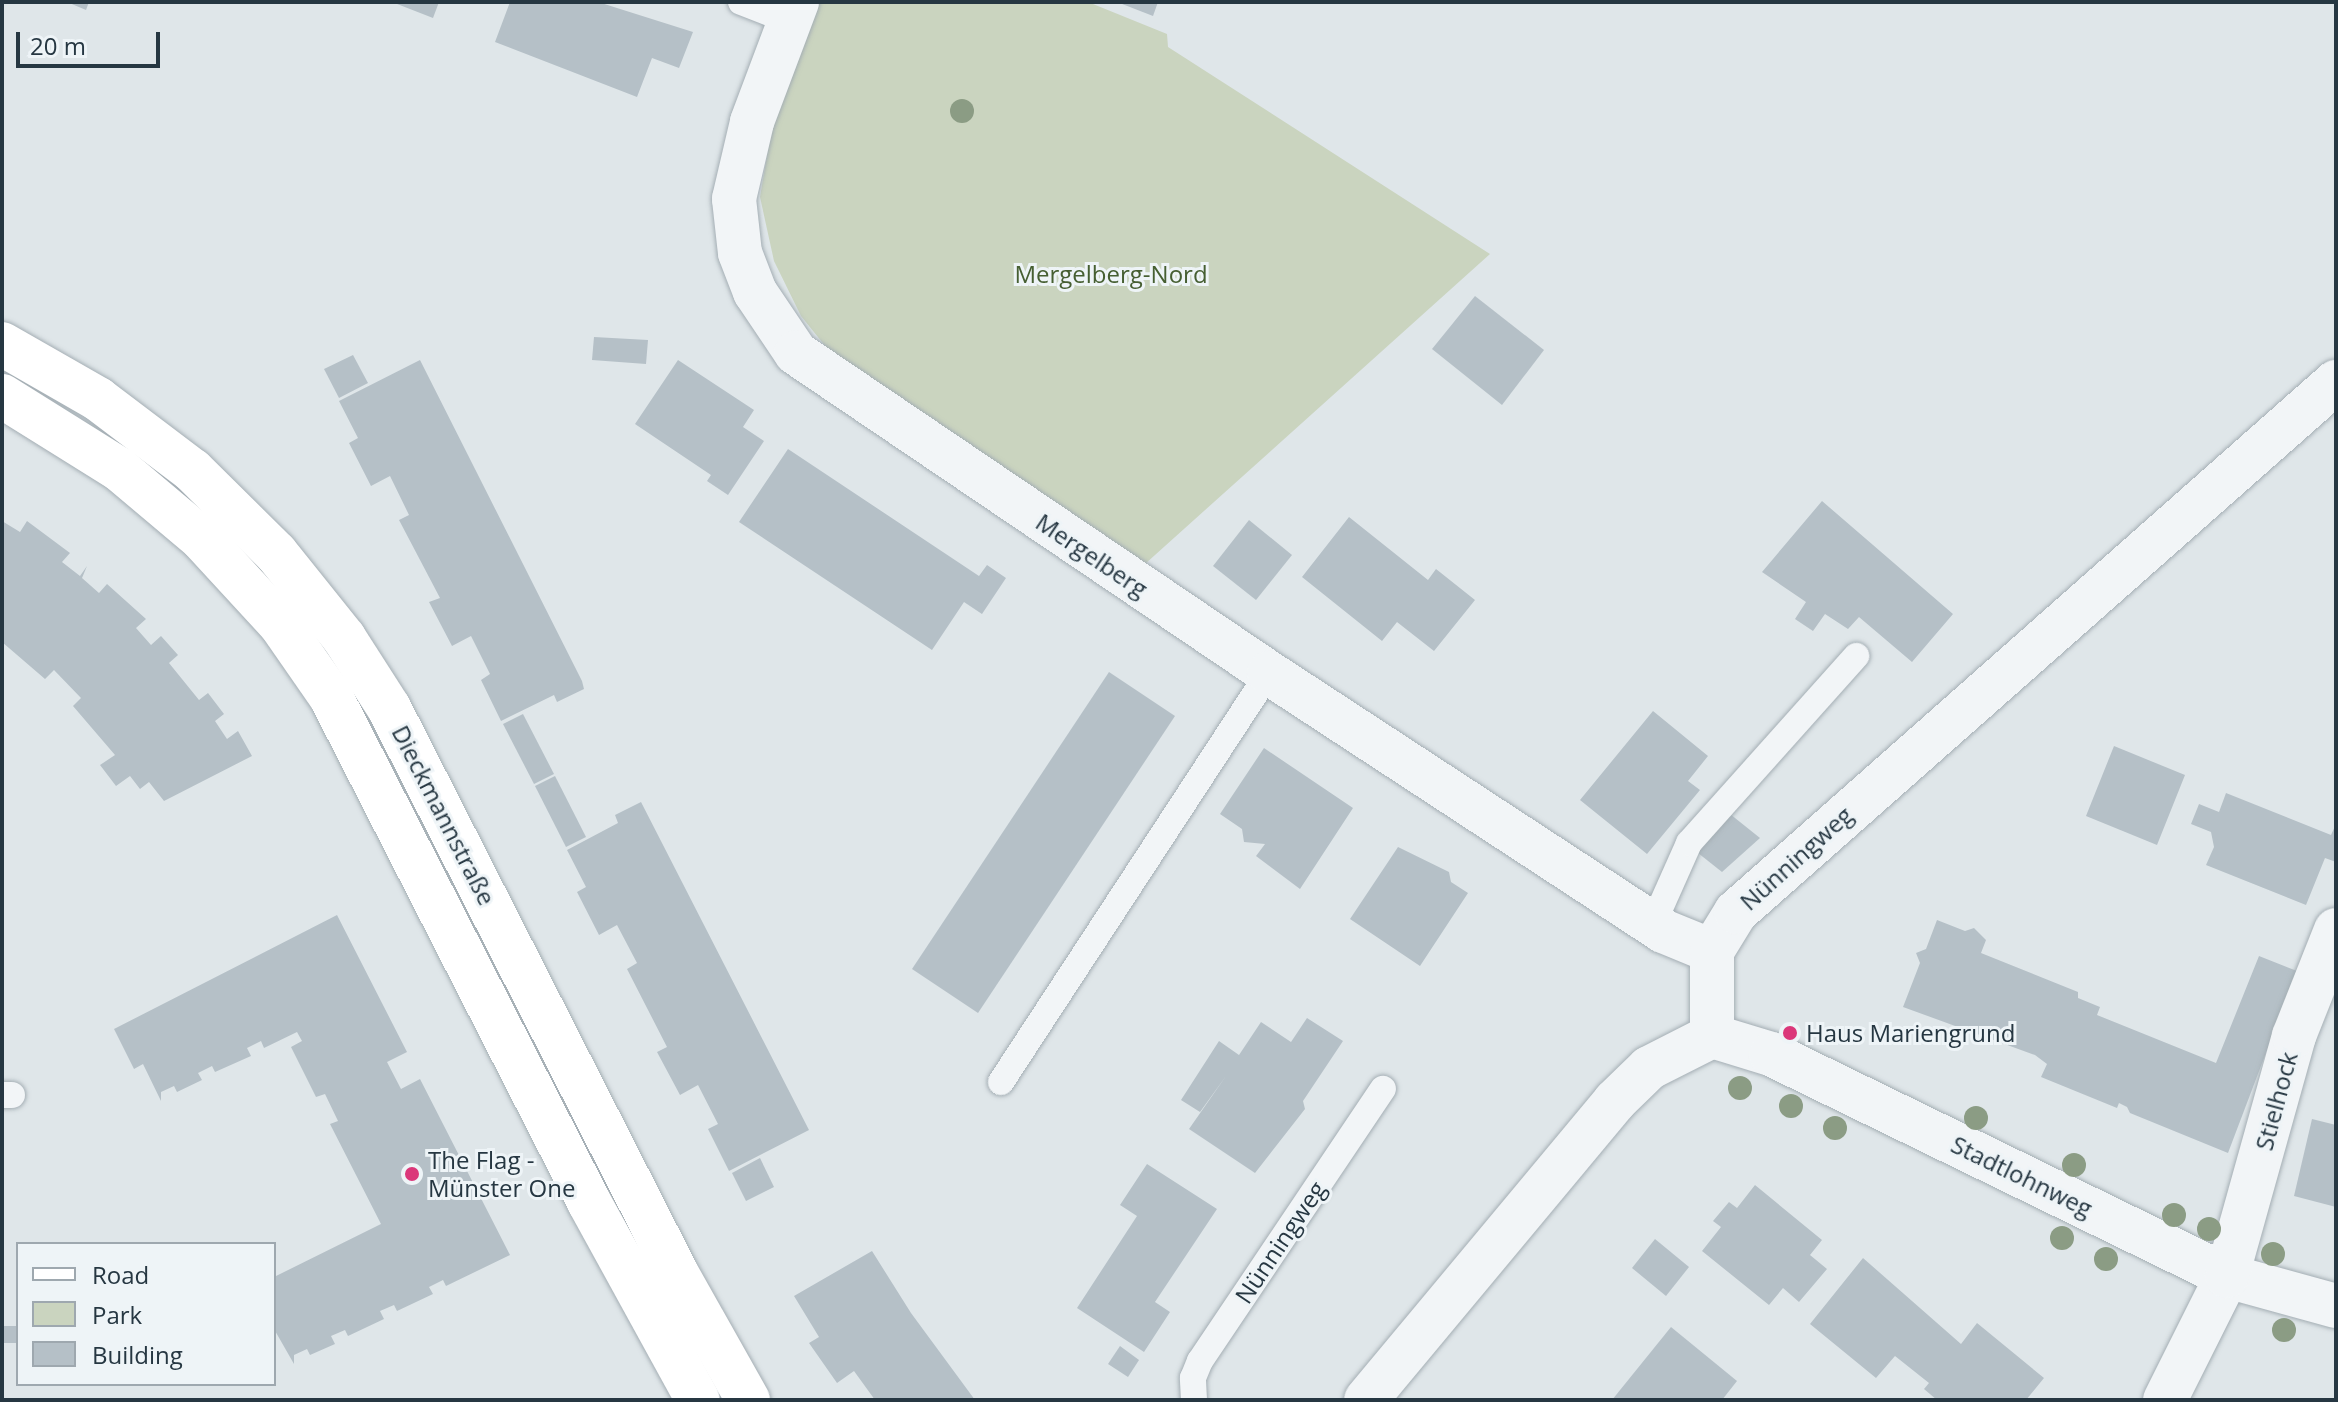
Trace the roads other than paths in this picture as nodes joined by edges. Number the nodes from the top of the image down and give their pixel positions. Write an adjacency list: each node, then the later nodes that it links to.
1 (741, 2): 2 (lane)
2 (793, 12): 7 (street, Mergelberg)
3 (2, 344): 17 (street, Dieckmannstraße)
4 (2336, 382): 10 (street, Nünningweg)
5 (2, 396): 16 (street, Dieckmannstraße)
6 (1856, 656): 8 (lane)
7 (1269, 673): 8 (street, Mergelberg); 12 (lane)
8 (1653, 924): 10 (street, Mergelberg)
9 (2336, 930): 14 (street, Stielhock)
10 (1712, 951): 11 (street)
11 (1712, 1036): 14 (street, Stadtlohnweg); 19 (street)
12 (1001, 1082)
13 (1383, 1089): 18 (lane, Nünningweg)
14 (2227, 1276): 15 (street, Stadtlohnweg); 20 (street, Stielhock)
15 (2336, 1306)
16 (698, 1400)
17 (748, 1400)
18 (1194, 1400)
19 (1366, 1400)
20 (2165, 1400)

